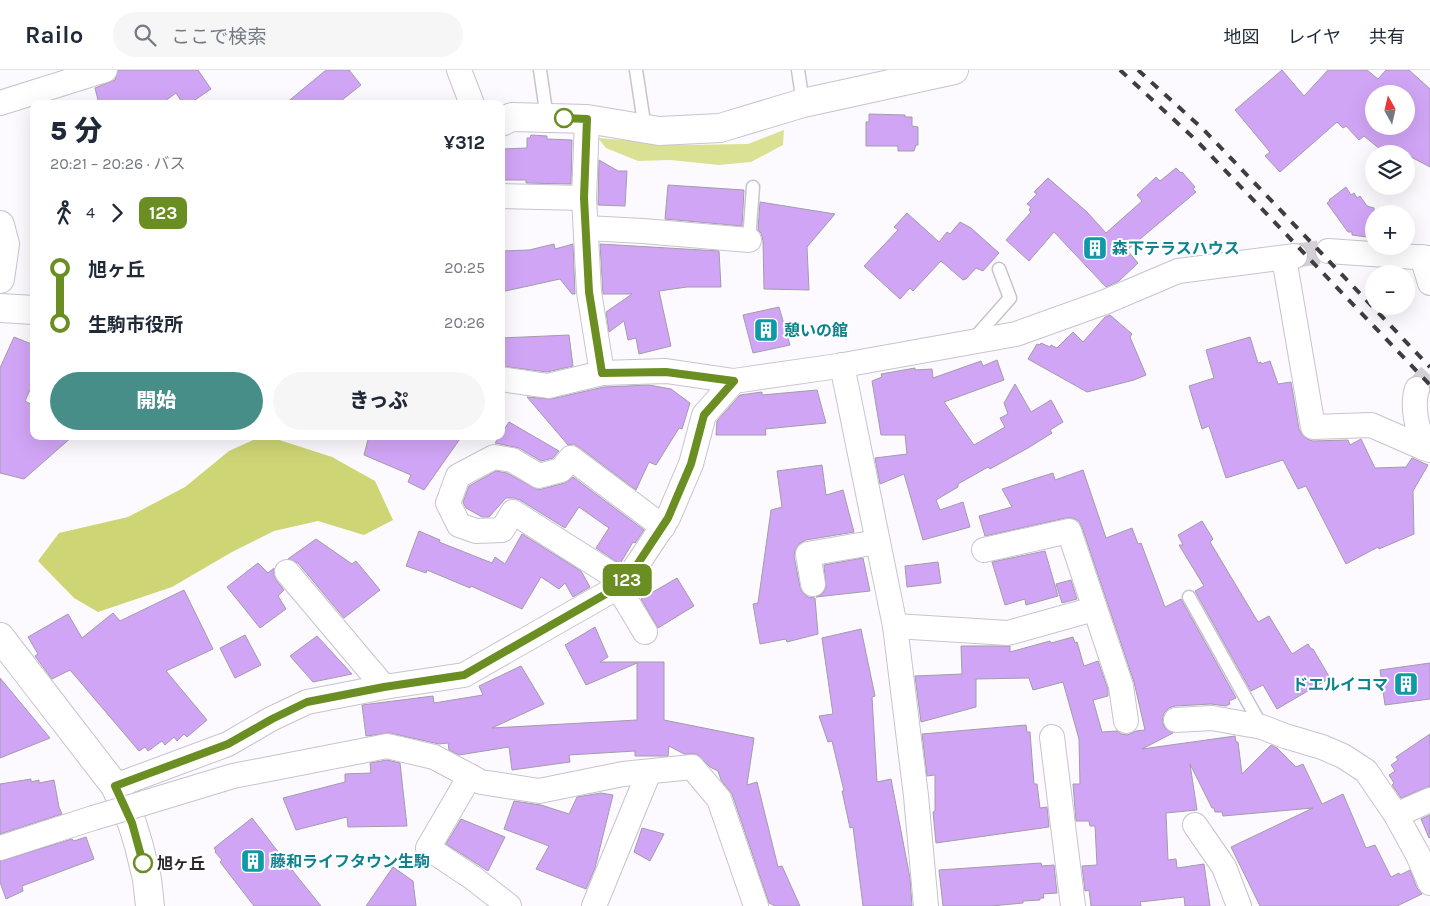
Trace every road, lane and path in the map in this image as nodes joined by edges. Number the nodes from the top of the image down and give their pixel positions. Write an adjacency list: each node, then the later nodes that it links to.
1 (105, 70): 8 (street)
2 (459, 70): 7 (street)
3 (540, 70): 10 (lane)
4 (636, 70): 13 (lane)
5 (798, 70): 9 (lane)
6 (954, 70): 9 (street)
7 (470, 100)
8 (0, 103)
9 (803, 103): 13 (street)
10 (547, 118): 11 (street); 12 (street)
11 (587, 119): 13 (street); 16 (street)
12 (505, 120)
13 (645, 129)
14 (753, 187): 19 (lane)
15 (505, 196): 16 (street)
16 (584, 198): 18 (street)
17 (0, 225): 23 (street)
18 (586, 228): 19 (street); 29 (street)
19 (748, 240)
20 (1328, 251): 21 (street)
21 (1426, 257): 24 (street)
22 (999, 270): 27 (lane)
23 (0, 280)
24 (1430, 282)
25 (0, 308): 26 (street)
26 (30, 310)
27 (972, 341): 28 (street); 33 (street)
28 (842, 365): 31 (street); 35 (street)
29 (602, 373): 30 (street); 31 (street)
30 (505, 380)
31 (734, 381): 34 (street)
32 (1418, 389): 33 (street)
33 (1427, 449)
34 (662, 527): 39 (street); 39 (street)
35 (877, 542): 38 (street); 42 (street)
36 (984, 550): 41 (street)
37 (287, 572): 45 (street)
38 (813, 584)
39 (622, 585): 43 (street); 45 (street)
40 (1189, 597): 48 (lane)
41 (1094, 609): 42 (street); 47 (street)
42 (895, 626): 64 (street)
43 (645, 632)
44 (0, 637): 54 (street)
45 (384, 687): 50 (street)
46 (1176, 720): 48 (street)
47 (1126, 721)
48 (1262, 727): 56 (street)
49 (1052, 737): 65 (street)
50 (228, 744): 52 (street); 54 (street)
51 (649, 772): 53 (street); 62 (street); 63 (street)
52 (233, 776): 53 (street); 58 (street, bridge)
53 (470, 776): 61 (street)
54 (115, 786): 60 (street)
55 (1430, 800): 56 (street)
56 (1396, 815): 59 (street)
57 (1195, 825): 66 (street)
58 (0, 848)
59 (1430, 883)
60 (150, 906)
61 (509, 906)
62 (594, 906)
63 (756, 906)
64 (926, 906)
65 (1074, 906)
66 (1239, 906)

